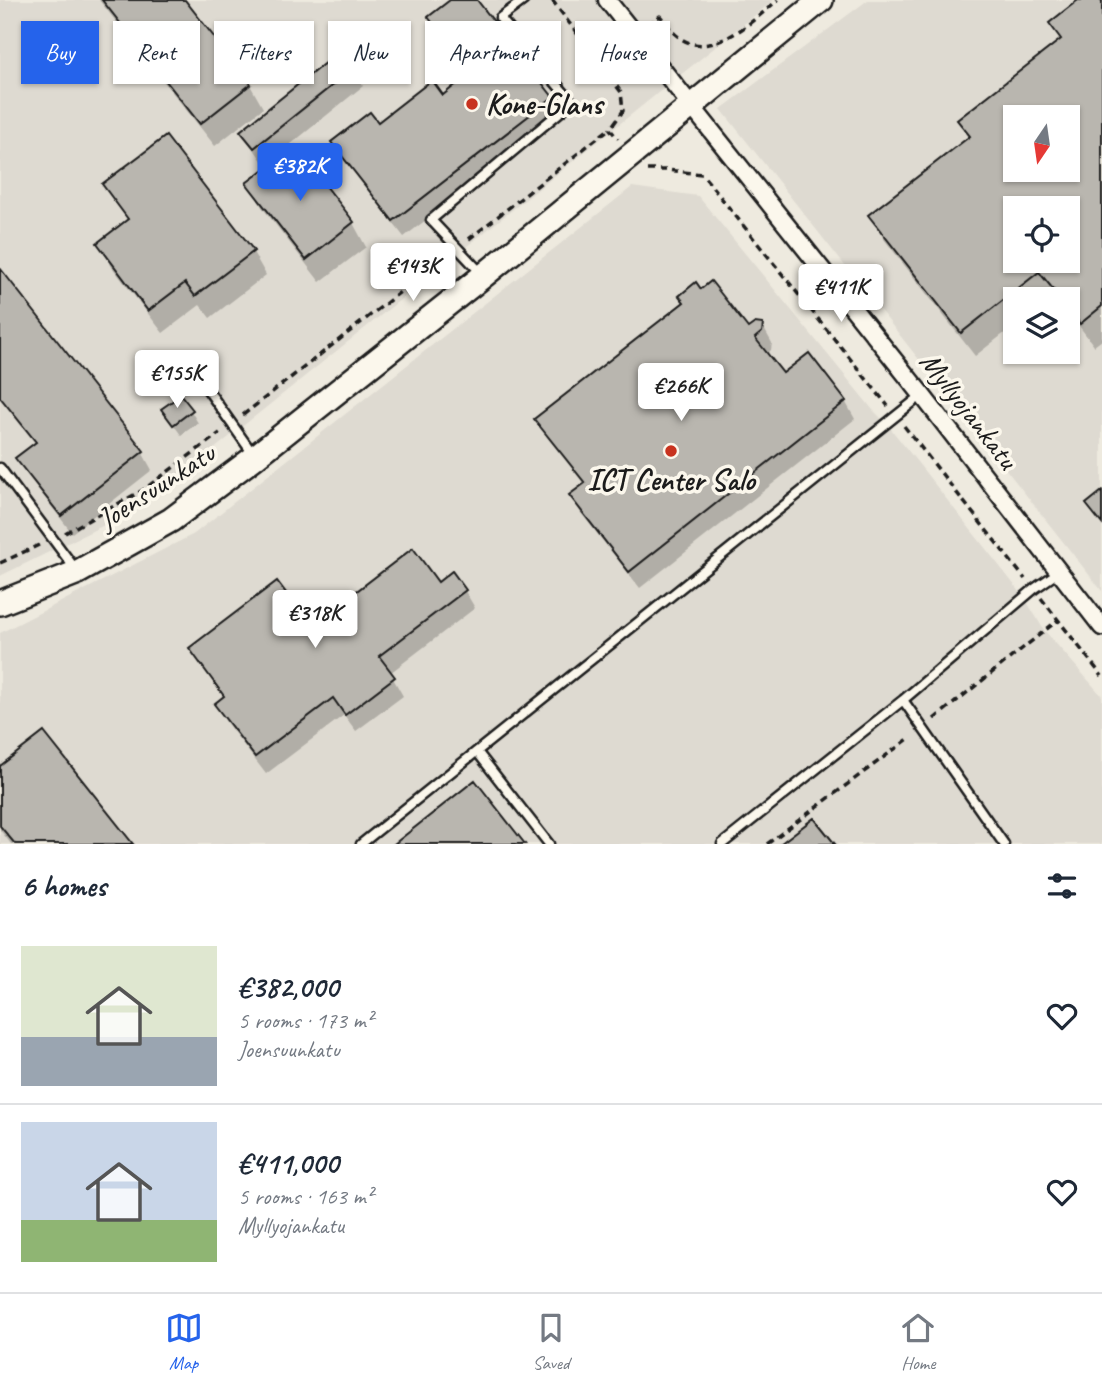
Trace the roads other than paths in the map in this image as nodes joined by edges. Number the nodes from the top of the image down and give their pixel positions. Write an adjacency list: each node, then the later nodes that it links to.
1 (524, 0): 5 (lane)
2 (607, 0): 4 (street, Myllyojankatu)
3 (821, 0): 4 (street, Joensuunkatu)
4 (691, 107): 5 (street, Joensuunkatu); 7 (street, Myllyojankatu)
5 (483, 276): 8 (street, Joensuunkatu)
6 (205, 386): 8 (lane)
7 (922, 395): 10 (street, Myllyojankatu); 15 (lane)
8 (255, 457): 11 (street, Joensuunkatu)
9 (0, 468): 11 (lane)
10 (1060, 571): 13 (street, Myllyojankatu); 14 (lane)
11 (78, 572): 12 (street, Joensuunkatu)
12 (0, 603)
13 (1102, 626)
14 (903, 699): 18 (lane); 19 (lane)
15 (478, 752): 16 (lane); 17 (lane)
16 (361, 844)
17 (549, 844)
18 (722, 844)
19 (1004, 844)

